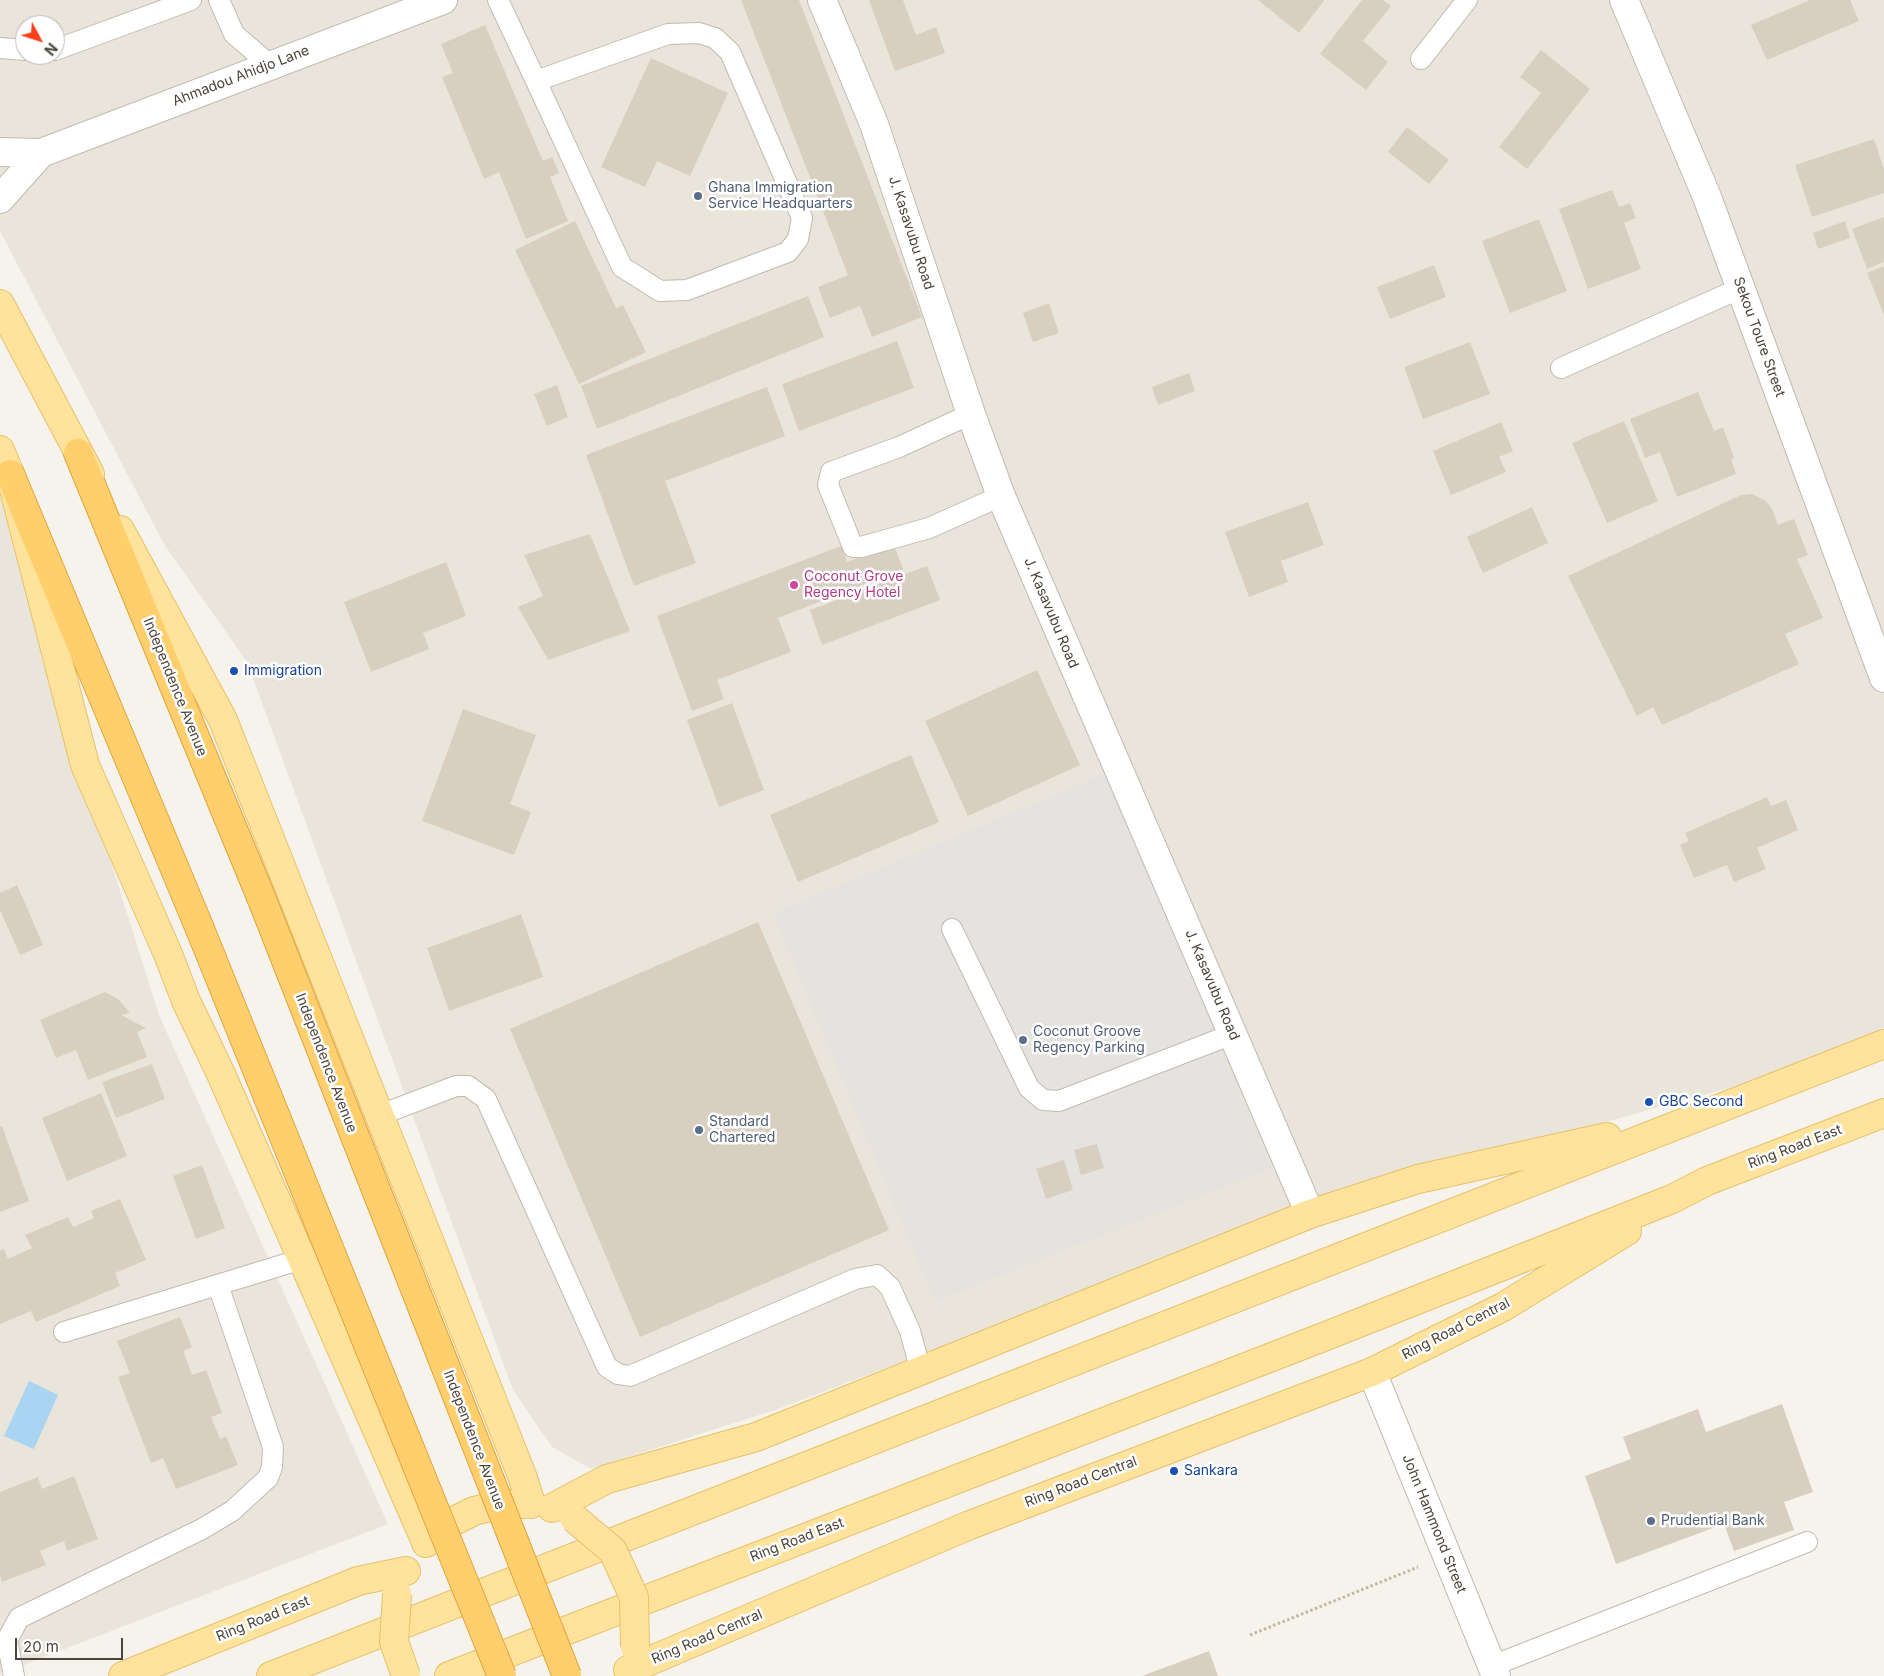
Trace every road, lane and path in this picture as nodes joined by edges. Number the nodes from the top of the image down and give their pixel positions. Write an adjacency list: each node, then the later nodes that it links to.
1 (191, 0): 8 (lane)
2 (218, 0): 12 (lane)
3 (443, 0): 12 (street, Ahmadou Ahidjo Lane)
4 (498, 0): 13 (lane)
5 (822, 0): 20 (street, J. Kasavubu Road)
6 (1467, 0): 11 (lane)
7 (1624, 0): 17 (street, Sekou Toure Street)
8 (65, 46)
9 (0, 48): 10 (lane)
10 (15, 49)
11 (1421, 59)
12 (270, 65): 15 (street, Ahmadou Ahidjo Lane)
13 (536, 81): 13 (lane)
14 (0, 152): 15 (street)
15 (41, 153): 16 (street)
16 (0, 199)
17 (1741, 288): 19 (lane); 25 (street, Sekou Toure Street)
18 (0, 304): 22 (main road, Independence Avenue)
19 (1561, 368)
20 (971, 414): 24 (street, J. Kasavubu Road); 24 (lane)
21 (0, 450): 23 (main road)
22 (78, 453): 30 (main road, Independence Avenue); 53 (highway, Independence Avenue, bridge)
23 (10, 474): 34 (main road); 52 (highway, bridge)
24 (1001, 496): 27 (street, J. Kasavubu Road)
25 (1884, 678)
26 (952, 929): 27 (lane)
27 (1233, 1034): 33 (street, J. Kasavubu Road)
28 (1884, 1044): 31 (main road)
29 (1884, 1113): 32 (main road, Ring Road East)
30 (380, 1115): 37 (lane); 39 (main road, Independence Avenue)
31 (1694, 1117): 33 (main road); 49 (main road)
32 (1707, 1182): 38 (main road, Ring Road Central); 51 (main road, Ring Road East)
33 (1310, 1214): 37 (main road)
34 (302, 1259): 35 (lane); 40 (main road)
35 (218, 1285): 36 (lane); 47 (lane)
36 (64, 1332)
37 (921, 1372): 39 (main road)
38 (1372, 1372): 42 (street, John Hammond Street); 45 (main road, Ring Road Central)
39 (552, 1510): 40 (main road); 45 (main road, bridge)
40 (426, 1542): 43 (main road)
41 (1807, 1542): 46 (lane)
42 (1446, 1555): 44 (path); 46 (street, John Hammond Street)
43 (402, 1583): 48 (main road, Ring Road East); 50 (main road, bridge)
44 (1250, 1635)
45 (629, 1664)
46 (1494, 1671)
47 (14, 1676)
48 (123, 1676)
49 (271, 1676)
50 (406, 1676)
51 (449, 1676)
52 (502, 1676)
53 (567, 1676)

